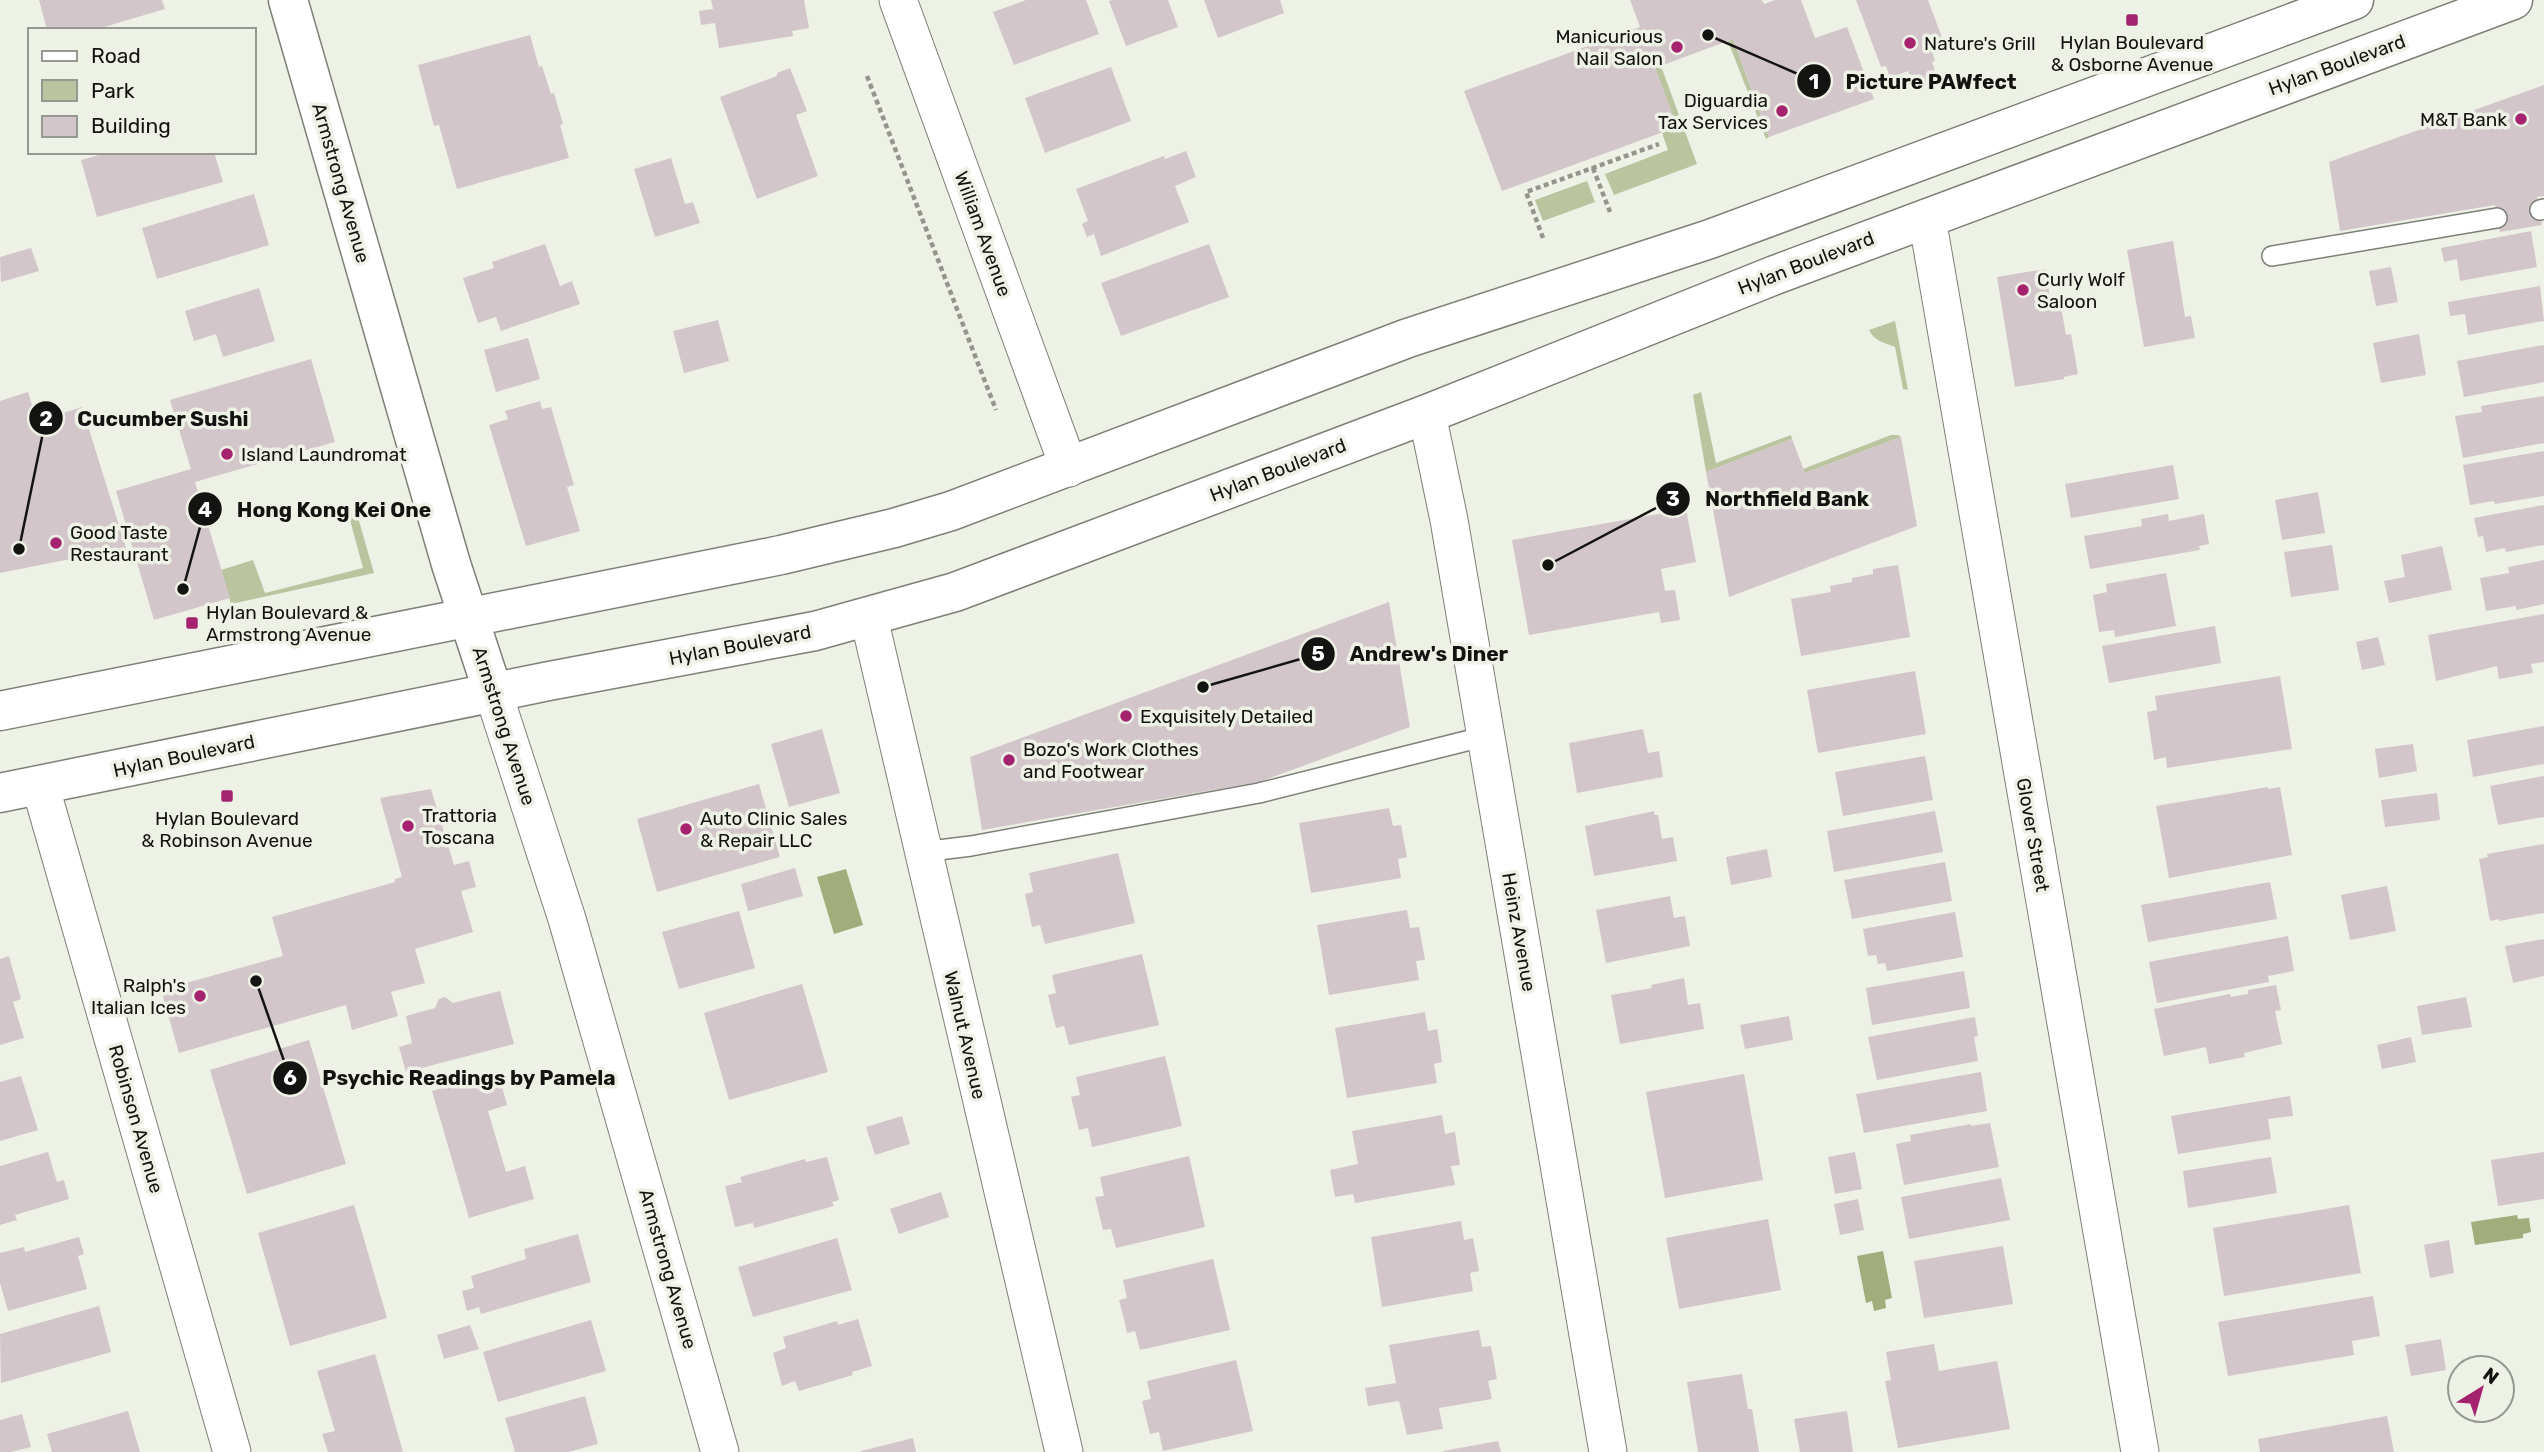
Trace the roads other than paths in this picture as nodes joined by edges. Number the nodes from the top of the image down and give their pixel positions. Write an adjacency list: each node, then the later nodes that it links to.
1 (288, 0): 10 (main road, Armstrong Avenue)
2 (898, 0): 9 (street, William Avenue)
3 (2513, 0): 5 (main road, Hylan Boulevard)
4 (2339, 3): 9 (main road)
5 (1927, 218): 8 (main road, Hylan Boulevard); 22 (street, Glover Street)
6 (2497, 218): 7 (lane)
7 (2272, 256)
8 (1427, 414): 11 (main road, Hylan Boulevard); 14 (street, Heinz Avenue)
9 (1069, 468): 10 (main road)
10 (468, 618): 12 (main road, Armstrong Avenue); 13 (main road)
11 (869, 618): 12 (main road, Hylan Boulevard); 17 (street, Walnut Avenue)
12 (494, 692): 15 (main road, Hylan Boulevard); 19 (street, Armstrong Avenue)
13 (0, 711)
14 (1486, 736): 17 (lane); 21 (street, Heinz Avenue)
15 (40, 785): 16 (main road, Hylan Boulevard); 18 (street, Robinson Avenue)
16 (0, 793)
17 (922, 852): 20 (street, Walnut Avenue)
18 (232, 1452)
19 (720, 1452)
20 (1064, 1452)
21 (1608, 1452)
22 (2140, 1452)

